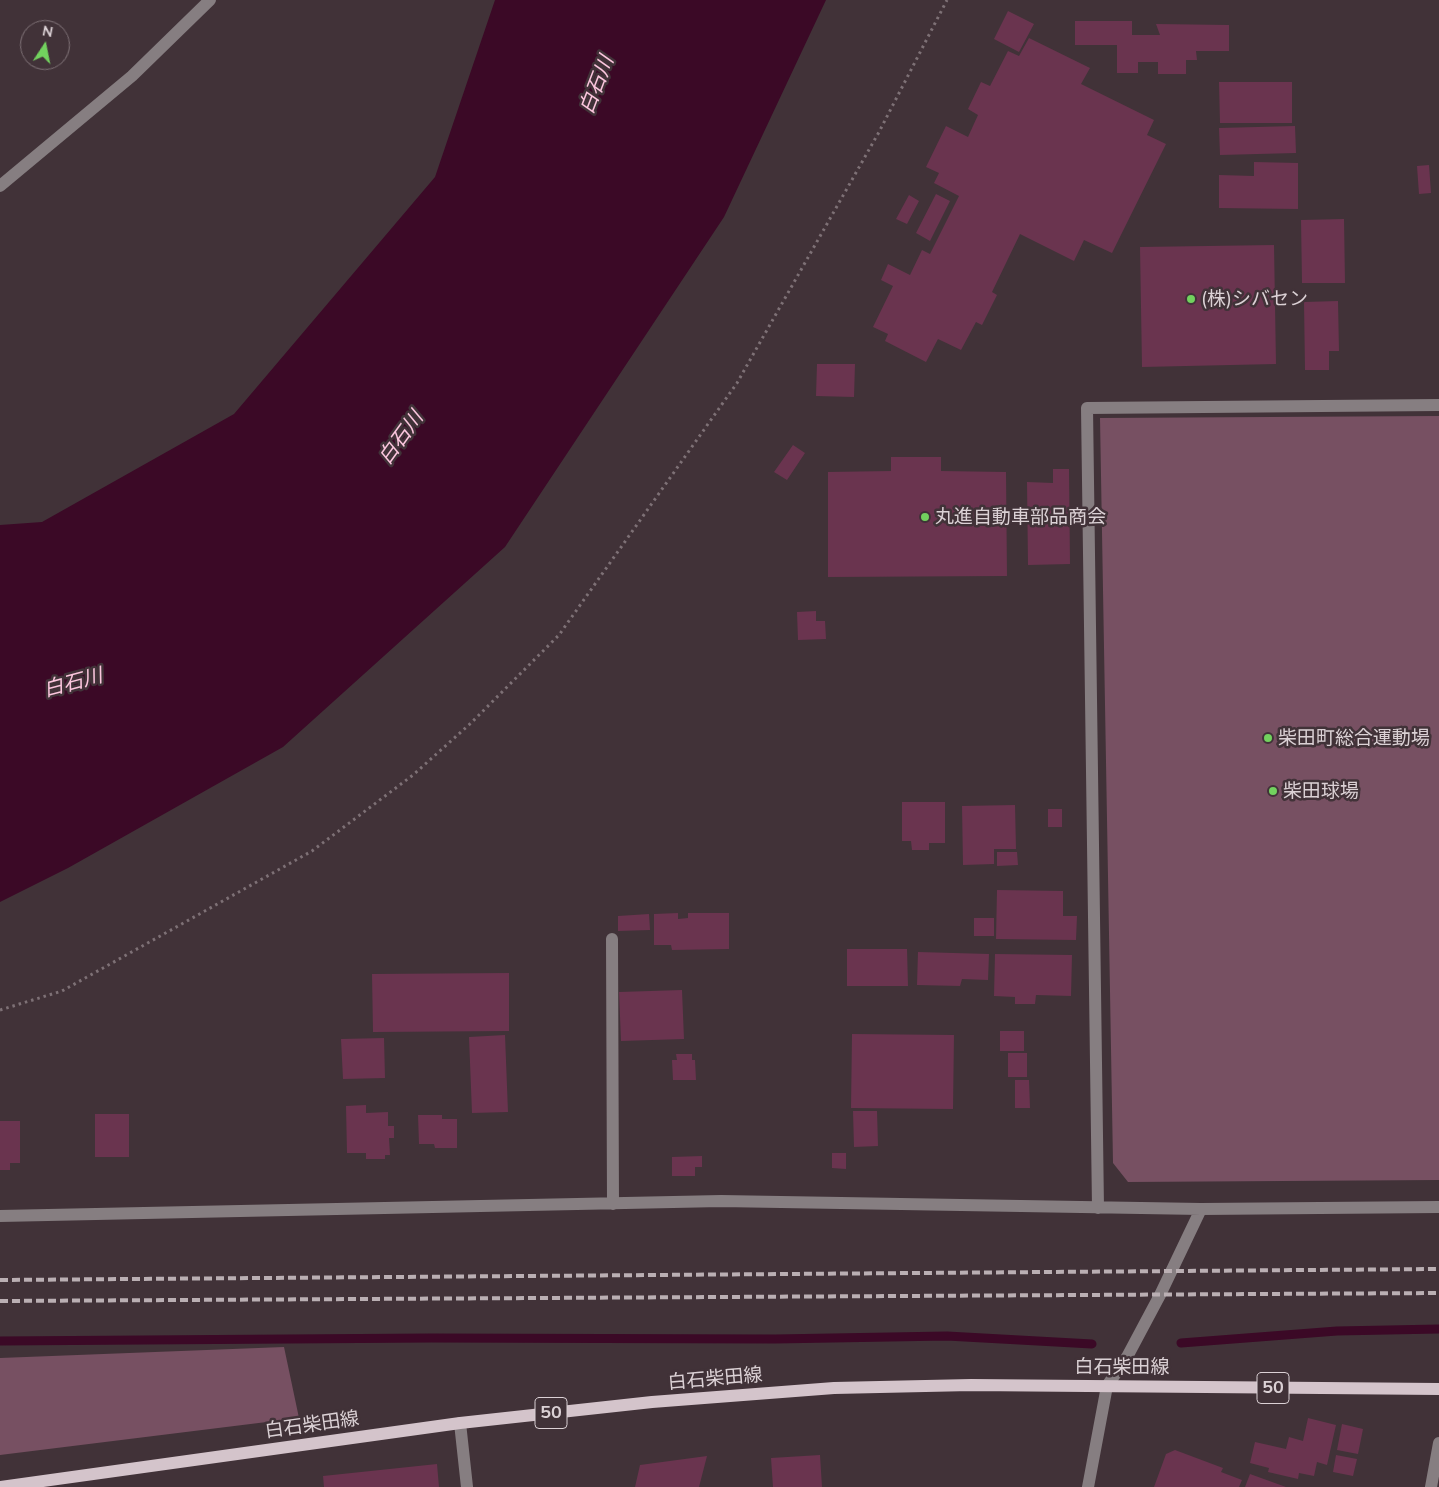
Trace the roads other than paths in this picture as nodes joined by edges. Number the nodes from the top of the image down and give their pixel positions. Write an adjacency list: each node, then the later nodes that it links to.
1 (210, 0): 2 (street)
2 (0, 186)
3 (1439, 405): 7 (street)
4 (612, 939): 5 (street)
5 (613, 1204): 7 (street); 9 (street)
6 (1439, 1207): 8 (street)
7 (1098, 1208): 8 (street)
8 (1201, 1209): 10 (street)
9 (0, 1216)
10 (1107, 1386): 11 (main road, 白石柴田線 / 50); 12 (main road, 白石柴田線 / 50); 17 (street)
11 (1439, 1389)
12 (460, 1423): 15 (main road, 白石柴田線 / 50); 16 (street)
13 (1439, 1443): 14 (street)
14 (1437, 1462): 18 (street)
15 (0, 1487)
16 (467, 1487)
17 (1088, 1487)
18 (1431, 1487)

